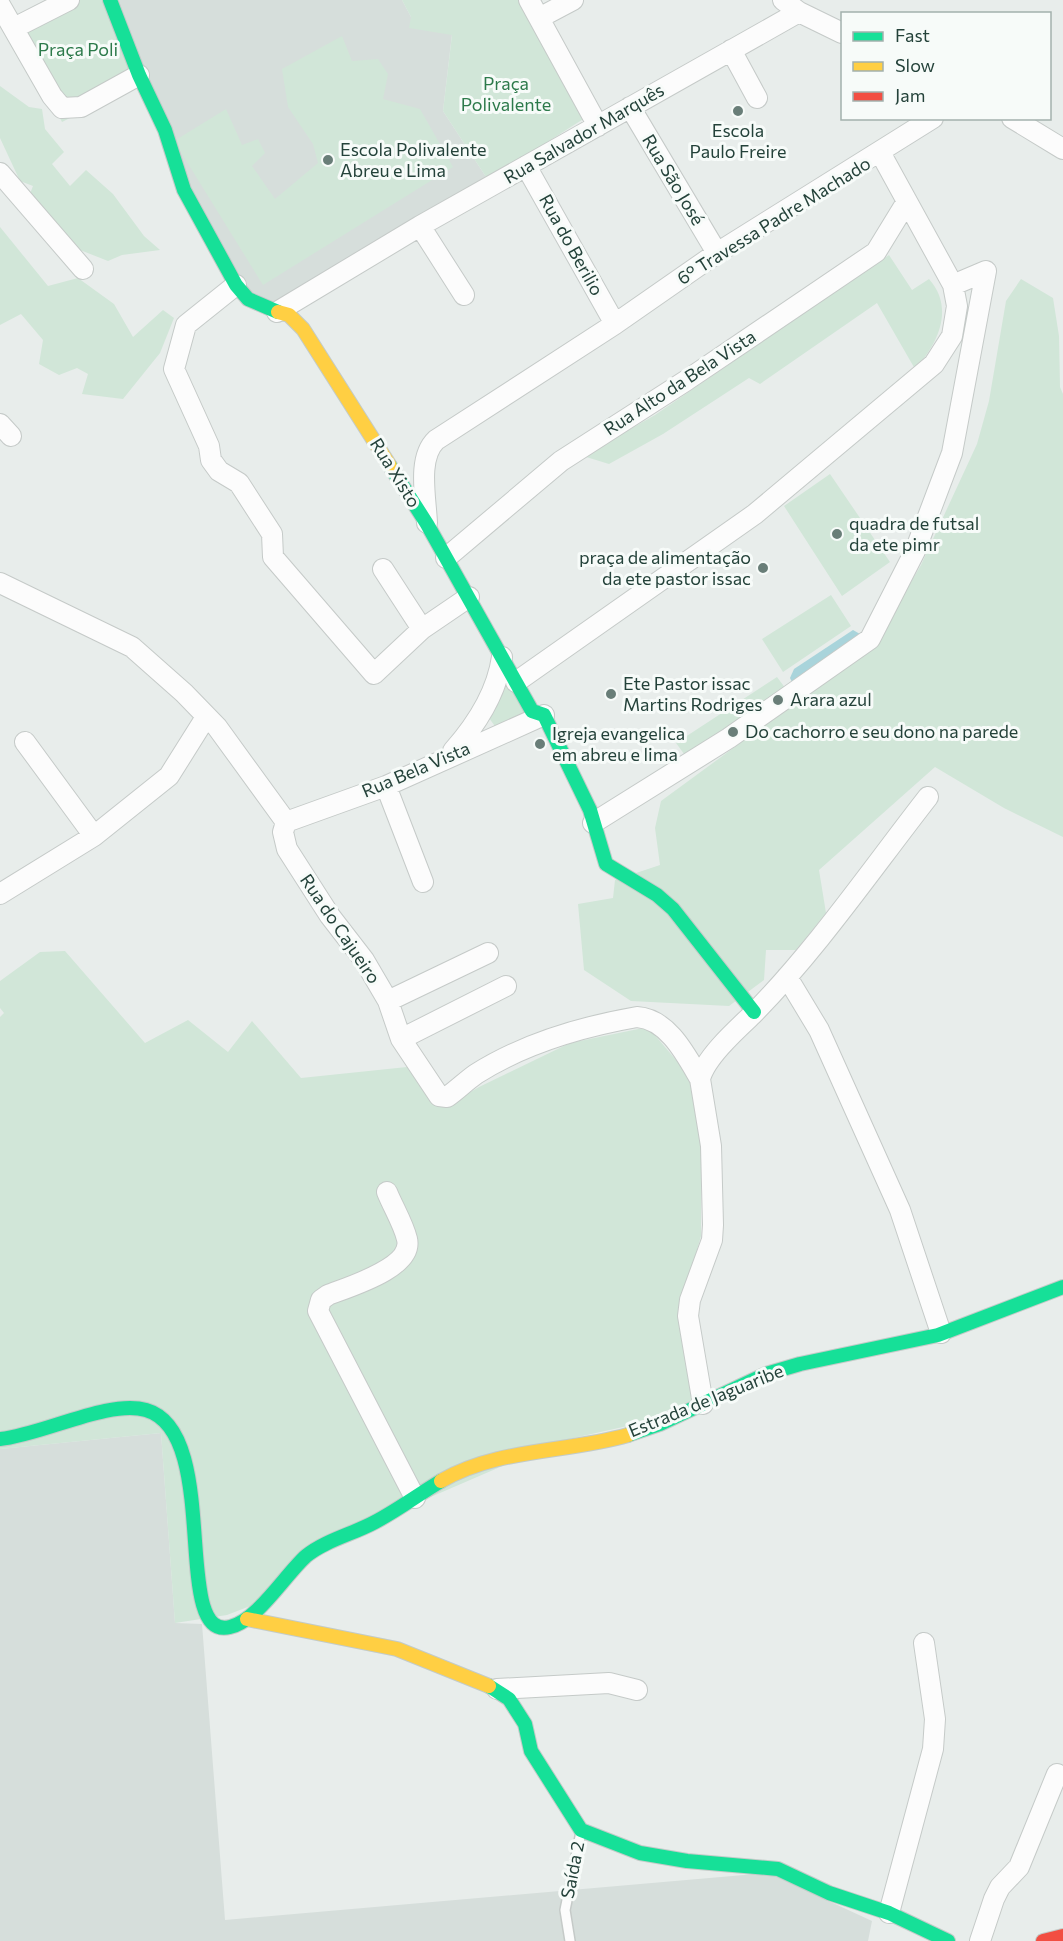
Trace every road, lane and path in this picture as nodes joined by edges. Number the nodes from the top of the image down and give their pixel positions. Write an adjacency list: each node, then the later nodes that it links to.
1 (69, 0): 9 (street)
2 (110, 0): 12 (street)
3 (529, 0): 8 (street)
4 (573, 0): 8 (street)
5 (783, 0): 7 (street)
6 (0, 5): 9 (street)
7 (799, 12): 10 (street); 11 (street, Rua Salvador Marquês)
8 (539, 18): 17 (street)
9 (14, 28): 12 (street)
10 (841, 32)
11 (731, 50): 13 (street); 14 (street, Rua Salvador Marquês)
12 (138, 75): 26 (street)
13 (758, 98)
14 (630, 107): 17 (street, Rua Salvador Marquês); 24 (street, Rua São José)
15 (930, 120): 19 (street, 6° Travessa Padre Machado)
16 (1015, 120): 18 (street)
17 (598, 126): 20 (street, Rua Salvador Marquês)
18 (1063, 149)
19 (881, 154): 22 (street); 24 (street, 6° Travessa Padre Machado)
20 (526, 166): 23 (street, Rua Salvador Marquês); 30 (street, Rua do Berilio)
21 (0, 173): 25 (street)
22 (906, 203): 27 (street); 32 (street, Rua Alto da Bela Vista)
23 (420, 226): 28 (street); 29 (street, Rua Salvador Marquês)
24 (717, 254): 30 (street, 6° Travessa Padre Machado)
25 (83, 269)
26 (236, 285): 29 (street); 36 (street)
27 (953, 285): 38 (street); 45 (street)
28 (464, 295)
29 (277, 312): 31 (street, Rua Xisto)
30 (615, 324): 31 (street, Rua Xisto)
31 (427, 524): 32 (street)
32 (446, 558): 35 (street)
33 (383, 569): 36 (street)
34 (0, 583): 40 (street)
35 (469, 597): 36 (street); 37 (street)
36 (422, 629)
37 (502, 657): 38 (street); 42 (street)
38 (516, 682): 39 (street)
39 (544, 715): 42 (street, Rua Bela Vista); 45 (street)
40 (206, 717): 46 (street); 47 (street)
41 (25, 742): 47 (street)
42 (447, 758): 43 (street, Rua Bela Vista)
43 (386, 786): 46 (street, Rua Bela Vista); 48 (street)
44 (928, 797): 51 (street)
45 (591, 816): 54 (street)
46 (286, 822): 53 (street, Rua do Cajueiro)
47 (94, 836): 49 (street)
48 (423, 882)
49 (0, 894)
50 (489, 953): 53 (street)
51 (787, 977): 54 (street); 59 (street)
52 (507, 986): 55 (street)
53 (388, 1001): 55 (street, Rua do Cajueiro)
54 (754, 1012): 56 (street)
55 (400, 1038): 56 (street, Rua do Cajueiro)
56 (700, 1079): 60 (street)
57 (387, 1192): 62 (street)
58 (1063, 1287): 59 (street, Estrada de Jaguaribe)
59 (941, 1333): 60 (street, Estrada de Jaguaribe)
60 (703, 1404): 62 (street, Estrada de Jaguaribe)
61 (0, 1439): 63 (street)
62 (415, 1498): 63 (street, Estrada de Jaguaribe)
63 (247, 1619): 65 (street)
64 (924, 1643): 69 (street)
65 (497, 1689): 66 (street); 68 (street)
66 (637, 1690)
67 (1057, 1774): 73 (street)
68 (581, 1830): 69 (street); 71 (lane, Saída 2)
69 (889, 1913): 72 (street)
70 (1063, 1936): 74 (street)
71 (570, 1941)
72 (948, 1941)
73 (980, 1941)
74 (1043, 1941)

